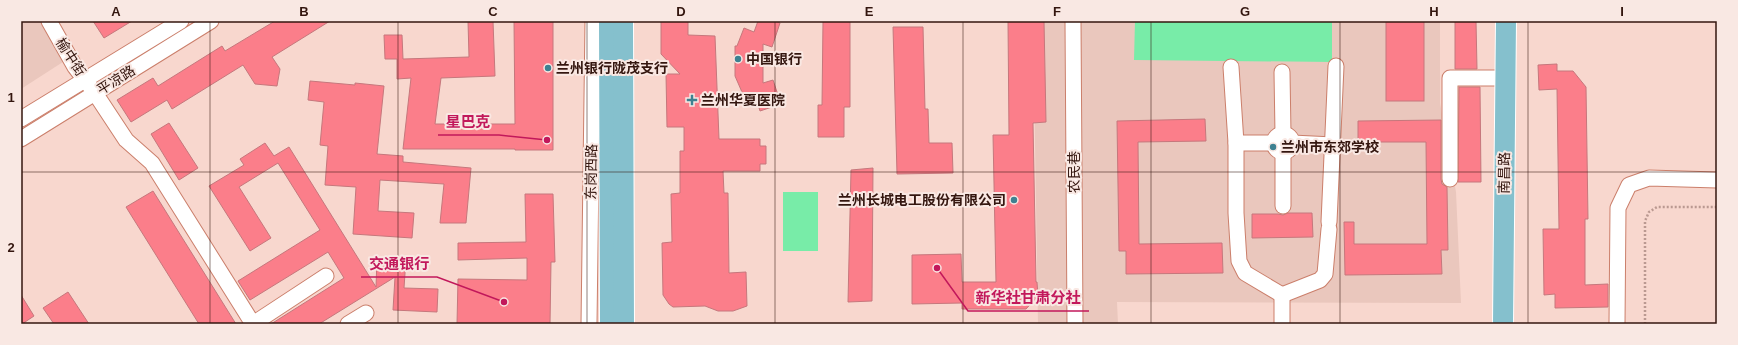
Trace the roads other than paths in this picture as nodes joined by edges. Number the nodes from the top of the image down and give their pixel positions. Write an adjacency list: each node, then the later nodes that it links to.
1 (48, 21): 11 (street, 榆中街)
2 (181, 21): 11 (street, 平凉路)
3 (211, 21): 12 (street, 平凉路)
4 (1073, 21): 29 (street, 农民巷)
5 (1506, 21): 10 (main road, 南昌路)
6 (613, 24): 26 (street, 东岗西路); 27 (main road, 东岗西路); 28 (main road)
7 (1336, 66): 17 (street)
8 (1232, 67): 15 (street)
9 (1282, 72): 16 (street)
10 (1505, 78): 18 (street); 31 (main road, 南昌路)
11 (85, 80): 12 (street, 榆中街); 13 (street, 平凉路)
12 (95, 93): 14 (street, 平凉路); 24 (street, 榆中街)
13 (21, 119)
14 (21, 139)
15 (1236, 143): 16 (street); 22 (street)
16 (1283, 143): 17 (street); 20 (street)
17 (1333, 145): 22 (street)
18 (1450, 179)
19 (1717, 180): 32 (street)
20 (1283, 206)
21 (326, 276): 24 (street)
22 (1282, 295): 30 (street)
23 (366, 313): 25 (street)
24 (253, 324)
25 (348, 324)
26 (589, 324)
27 (610, 324)
28 (624, 324)
29 (1075, 324)
30 (1282, 324)
31 (1503, 324)
32 (1617, 324)

